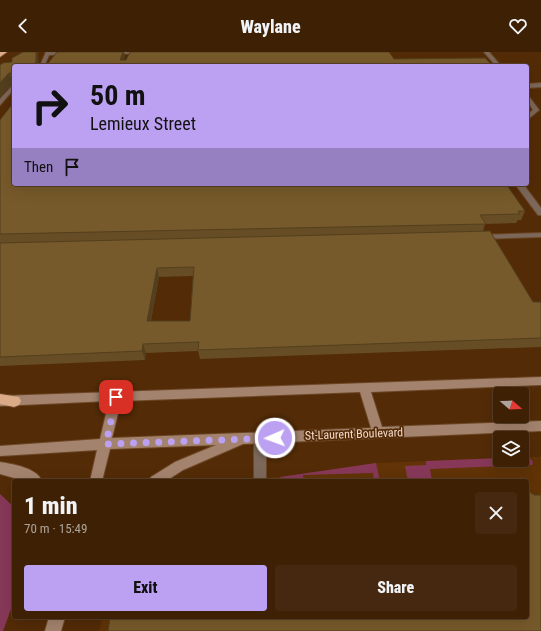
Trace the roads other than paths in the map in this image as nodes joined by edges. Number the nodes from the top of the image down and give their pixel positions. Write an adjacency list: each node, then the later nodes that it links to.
1 (4, 52): 8 (highway)
2 (167, 52): 6 (lane)
3 (486, 52): 11 (lane)
4 (48, 53): 7 (lane); 10 (lane)
5 (104, 53): 6 (lane)
6 (130, 53): 9 (lane)
7 (70, 54)
8 (0, 55)
9 (127, 60)
10 (43, 64)
11 (497, 64)
12 (541, 85): 13 (lane)
13 (529, 87)
14 (529, 87): 16 (lane)
15 (12, 88): 18 (lane)
16 (541, 90)
17 (529, 99): 19 (lane)
18 (0, 102)
19 (529, 116)
20 (521, 186): 21 (lane)
21 (541, 213)
22 (541, 235): 23 (lane)
23 (468, 237)
24 (541, 381): 25 (main road)
25 (364, 387): 26 (main road); 30 (main road)
26 (116, 397): 28 (main road); 33 (main road)
27 (0, 400): 28 (highway)
28 (14, 400)
29 (541, 427): 30 (main road, St-Laurent Boulevard)
30 (378, 434): 31 (main road, St-Laurent Boulevard)
31 (260, 438): 32 (main road, St-Laurent Boulevard); 39 (lane)
32 (243, 439): 33 (main road, St-Laurent Boulevard); 38 (main road)
33 (106, 444): 34 (main road, St-Laurent Boulevard); 37 (main road)
34 (0, 451)
35 (0, 468): 36 (main road)
36 (32, 479)
37 (97, 479)
38 (158, 479)
39 (260, 479)
40 (56, 619): 41 (main road)
41 (53, 631)

